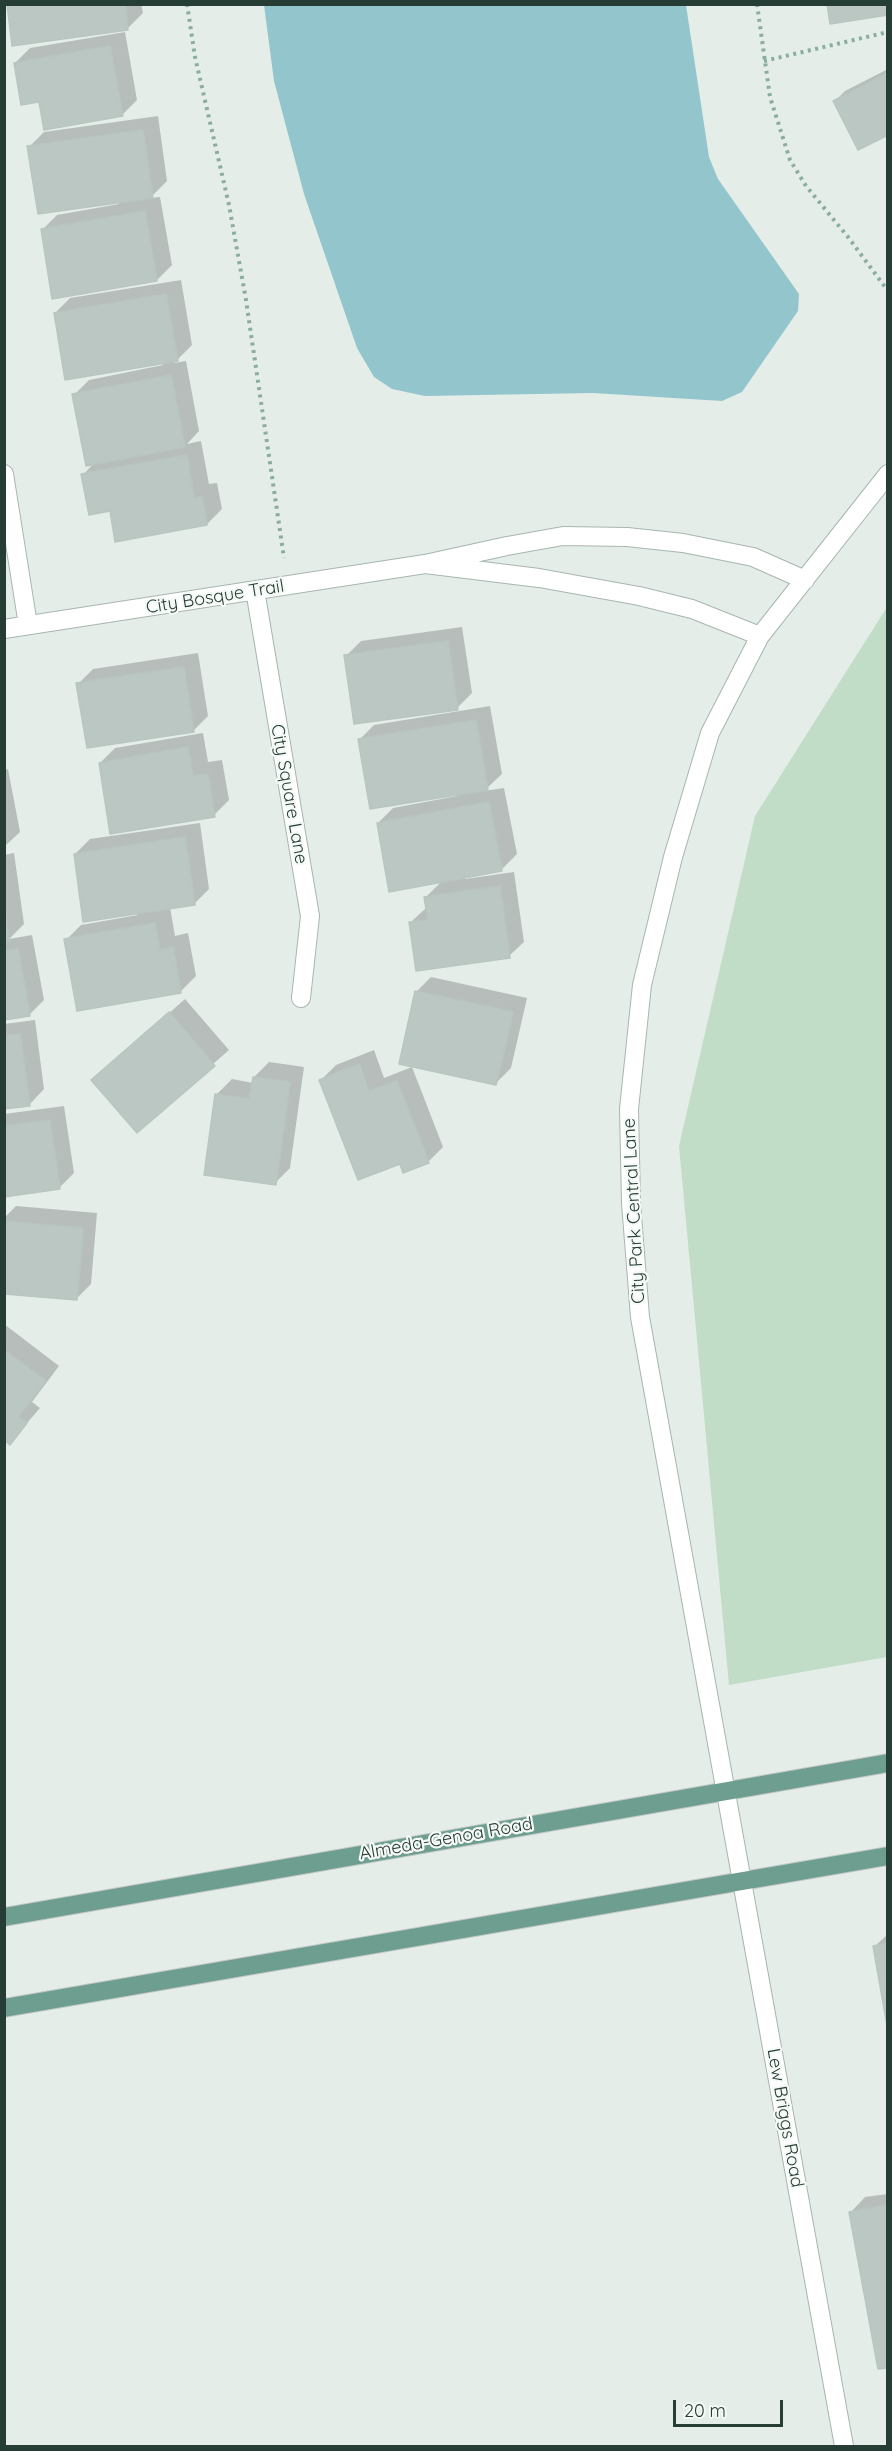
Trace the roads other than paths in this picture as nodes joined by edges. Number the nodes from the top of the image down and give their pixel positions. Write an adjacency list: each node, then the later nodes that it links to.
1 (4, 474): 6 (street)
2 (888, 474): 4 (street, City Park Central Lane)
3 (425, 564): 4 (street); 5 (street, City Bosque Trail); 8 (street)
4 (805, 580): 8 (street, City Park Central Lane)
5 (255, 590): 6 (street, City Bosque Trail); 9 (street, City Square Lane)
6 (28, 625): 7 (street, City Bosque Trail)
7 (4, 629)
8 (760, 636): 11 (street, City Park Central Lane)
9 (301, 998)
10 (888, 1763): 11 (main road, Almeda-Genoa Road)
11 (726, 1791): 13 (street, Lew Briggs Road); 14 (main road, Almeda-Genoa Road)
12 (888, 1856): 13 (main road)
13 (742, 1881): 15 (main road); 16 (street, Lew Briggs Road)
14 (4, 1917)
15 (4, 2008)
16 (844, 2446)

